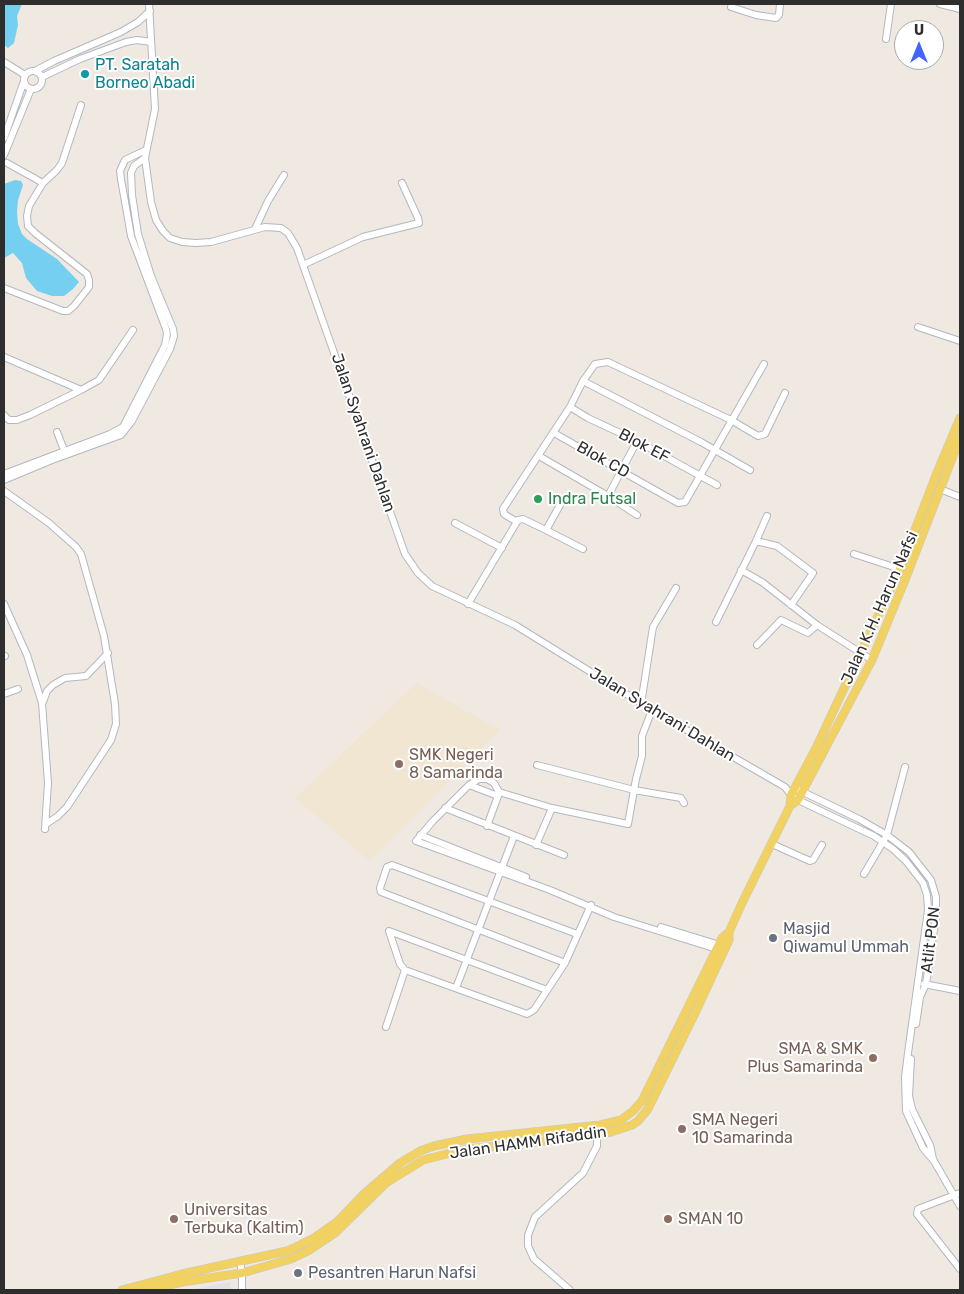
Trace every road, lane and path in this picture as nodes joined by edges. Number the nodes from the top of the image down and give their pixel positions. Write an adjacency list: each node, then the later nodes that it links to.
1 (780, 4): 5 (street)
2 (891, 4): 8 (street)
3 (940, 4): 6 (street)
4 (150, 7): 7 (street); 10 (street, Jalan Syahrani Dahlan)
5 (731, 7)
6 (960, 9)
7 (121, 32): 9 (street); 12 (street)
8 (886, 39)
9 (126, 42): 10 (street); 13 (street)
10 (151, 42): 18 (street, Jalan Syahrani Dahlan)
11 (4, 62): 14 (street)
12 (36, 71): 13 (street); 14 (street)
13 (42, 77): 15 (street)
14 (24, 78): 15 (street); 17 (street)
15 (31, 89): 19 (street)
16 (81, 104): 24 (street)
17 (4, 138)
18 (146, 150): 20 (street, Jalan Syahrani Dahlan); 27 (street)
19 (4, 155): 21 (street)
20 (145, 158): 26 (street); 28 (street, Jalan Syahrani Dahlan)
21 (7, 163): 22 (street); 24 (street)
22 (4, 171)
23 (284, 175): 28 (street)
24 (43, 183): 30 (street)
25 (402, 183): 29 (street)
26 (131, 186): 27 (street); 54 (street)
27 (122, 187): 47 (street)
28 (255, 229): 29 (street, Jalan Syahrani Dahlan)
29 (303, 265): 76 (street, Jalan Syahrani Dahlan)
30 (4, 288)
31 (918, 327): 33 (street)
32 (133, 330): 37 (street)
33 (960, 341)
34 (4, 357): 37 (street)
35 (764, 364): 42 (street)
36 (583, 381): 39 (street); 42 (street); 48 (street)
37 (81, 390): 40 (street)
38 (785, 393): 42 (street)
39 (570, 408): 44 (street); 46 (street, Blok EF)
40 (4, 415)
41 (960, 418): 59 (main road, Jalan K.H. Harun Nafsi)
42 (731, 420): 48 (street)
43 (57, 432): 47 (street)
44 (554, 433): 49 (street); 50 (street, Blok CD)
45 (960, 438): 56 (main road, Jalan K.H. Harun Nafsi)
46 (637, 441): 50 (street); 53 (street, Blok EF)
47 (64, 450): 52 (street)
48 (715, 450): 51 (street); 53 (street)
49 (539, 456): 58 (street); 65 (street)
50 (620, 470): 53 (street, Blok CD); 58 (street)
51 (750, 470)
52 (4, 474)
53 (700, 476): 55 (street, Blok EF)
54 (4, 480)
55 (717, 485)
56 (940, 489): 60 (street); 61 (main road, Jalan K.H. Harun Nafsi)
57 (4, 491): 81 (street)
58 (608, 496): 63 (street)
59 (928, 497): 61 (main road); 73 (main road, Jalan K.H. Harun Nafsi)
60 (960, 497)
61 (936, 500): 83 (main road, Jalan K.H. Harun Nafsi)
62 (560, 505): 67 (street)
63 (637, 515)
64 (767, 516): 68 (street)
65 (517, 522): 67 (street); 69 (street)
66 (455, 523): 69 (street)
67 (546, 530): 70 (street)
68 (756, 541): 72 (street); 77 (street)
69 (502, 548): 76 (street)
70 (584, 549)
71 (854, 554): 73 (street)
72 (741, 570): 77 (street); 78 (street)
73 (900, 570): 82 (main road, Jalan K.H. Harun Nafsi)
74 (676, 588): 87 (street)
75 (4, 604): 86 (street)
76 (468, 604): 87 (street, Jalan Syahrani Dahlan)
77 (791, 605): 79 (street)
78 (716, 622)
79 (817, 626): 80 (street); 82 (street)
80 (757, 645)
81 (108, 653): 86 (street); 86 (street)
82 (861, 654): 83 (street); 93 (main road, Jalan K.H. Harun Nafsi)
83 (872, 660): 93 (main road, Jalan K.H. Harun Nafsi)
84 (18, 689): 85 (street)
85 (4, 694)
86 (42, 704)
87 (641, 704): 88 (street, Jalan Syahrani Dahlan)
88 (651, 712): 92 (street); 93 (street, Jalan Syahrani Dahlan)
89 (537, 765): 92 (street)
90 (905, 767): 101 (street)
91 (469, 785): 94 (street); 94 (street); 98 (street)
92 (634, 790): 96 (street); 99 (street)
93 (796, 792): 95 (main road, Jalan K.H. Harun Nafsi); 97 (main road, Jalan HAMM Rifaddin); 101 (street, Atlit PON)
94 (499, 794): 99 (street); 100 (street)
95 (798, 800): 97 (main road, Jalan HAMM Rifaddin); 103 (street, Atlit PON)
96 (684, 803)
97 (790, 806): 104 (main road, Jalan HAMM Rifaddin)
98 (445, 808): 100 (street); 108 (street)
99 (552, 808): 105 (street)
100 (487, 826): 102 (street)
101 (887, 835): 103 (street); 119 (street, Atlit PON)
102 (514, 836): 105 (street); 108 (street)
103 (883, 843): 109 (street); 118 (street, Atlit PON)
104 (772, 844): 106 (street); 114 (main road, Jalan HAMM Rifaddin)
105 (536, 845): 107 (street)
106 (822, 845)
107 (564, 854)
108 (500, 870): 110 (street); 111 (street)
109 (864, 874)
110 (489, 901): 112 (street); 112 (street); 113 (street)
111 (591, 906): 113 (street); 114 (street)
112 (478, 929): 115 (street); 116 (street)
113 (577, 934): 116 (street)
114 (721, 948): 124 (main road, Jalan HAMM Rifaddin); 125 (main road, Jalan HAMM Rifaddin)
115 (466, 960): 117 (street); 120 (street); 121 (street)
116 (565, 963): 121 (street)
117 (405, 970): 120 (street); 123 (street)
118 (918, 983): 119 (street); 127 (street, Atlit PON)
119 (926, 984): 122 (street); 127 (street, Atlit PON)
120 (456, 988): 121 (street)
121 (547, 990)
122 (960, 991)
123 (386, 1027)
124 (597, 1134): 126 (main road, Jalan HAMM Rifaddin); 136 (street)
125 (490, 1136): 126 (main road); 130 (main road, Jalan HAMM Rifaddin)
126 (491, 1146): 132 (main road, Jalan HAMM Rifaddin)
127 (934, 1161): 128 (street, Atlit PON)
128 (957, 1194): 129 (street, Atlit PON); 131 (street)
129 (960, 1206)
130 (240, 1262): 132 (street); 133 (main road, Jalan HAMM Rifaddin)
131 (960, 1269)
132 (242, 1272): 134 (main road, Jalan HAMM Rifaddin); 135 (street)
133 (122, 1290)
134 (147, 1290)
135 (242, 1290)
136 (570, 1290)

